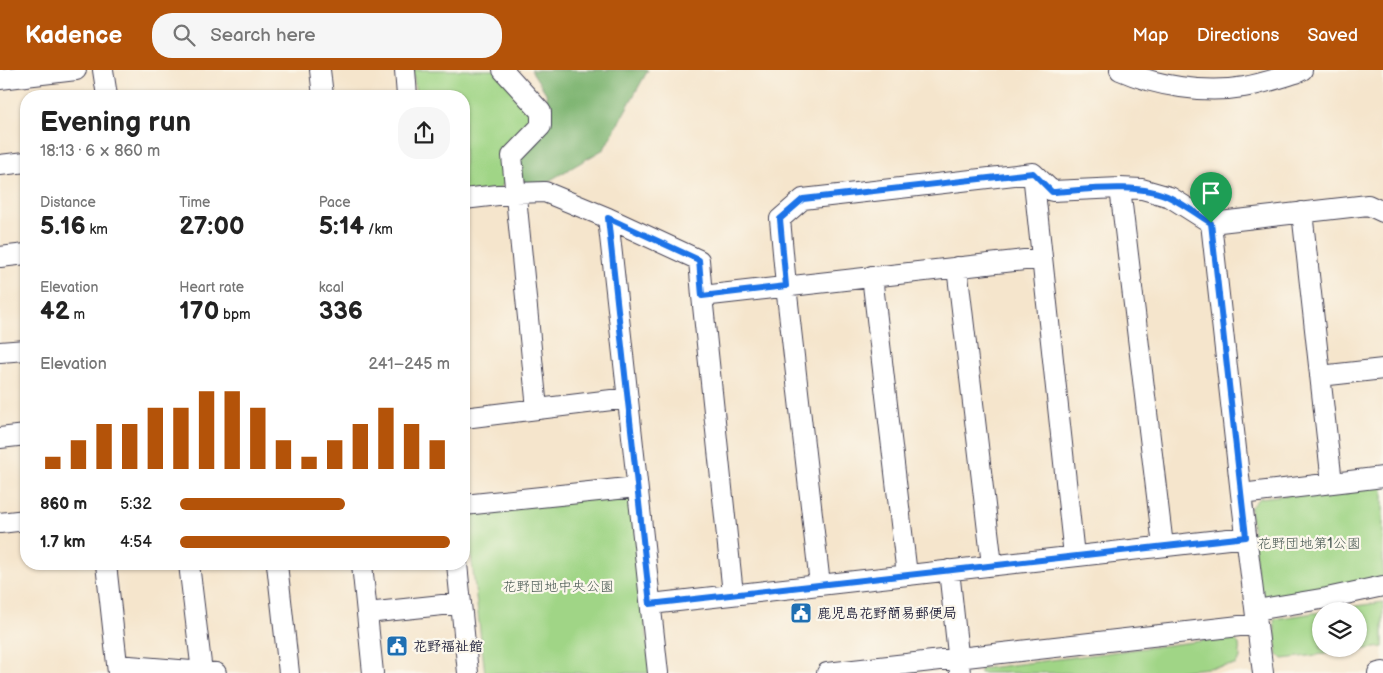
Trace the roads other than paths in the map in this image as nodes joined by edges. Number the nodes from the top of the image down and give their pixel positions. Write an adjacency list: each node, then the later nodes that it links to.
1 (76, 70): 8 (street)
2 (103, 70): 9 (street)
3 (320, 70): 10 (street)
4 (405, 70): 11 (street)
5 (502, 70): 16 (street)
6 (1120, 70): 7 (street)
7 (1302, 70)
8 (0, 79)
9 (106, 90)
10 (322, 90)
11 (407, 90)
12 (20, 163): 13 (street)
13 (0, 165)
14 (1033, 173): 15 (street); 24 (street); 27 (street)
15 (1120, 188): 21 (street); 46 (street)
16 (515, 193): 17 (street); 20 (street); 34 (street)
17 (470, 198)
18 (1302, 212): 19 (street); 21 (street); 32 (street)
19 (1383, 212)
20 (608, 218): 28 (street); 33 (street)
21 (1211, 223): 41 (street)
22 (20, 255): 23 (street)
23 (0, 257)
24 (1042, 258): 25 (street); 47 (street)
25 (957, 267): 26 (street); 48 (street)
26 (872, 276): 27 (street); 55 (street)
27 (786, 286): 28 (street); 56 (street)
28 (702, 296): 58 (street)
29 (20, 350): 30 (street)
30 (0, 352)
31 (1383, 369): 32 (street)
32 (1320, 376): 39 (street)
33 (628, 398): 34 (street); 40 (street)
34 (537, 409): 35 (street)
35 (470, 417)
36 (20, 436): 37 (street)
37 (0, 438)
38 (1383, 477): 39 (street)
39 (1332, 483): 41 (street)
40 (638, 486): 42 (street); 60 (street)
41 (1241, 494): 45 (street)
42 (470, 504)
43 (20, 521): 44 (street)
44 (0, 523)
45 (1246, 537): 46 (street); 62 (street)
46 (1163, 546): 47 (street)
47 (1074, 556): 48 (street)
48 (992, 565): 54 (street)
49 (107, 570): 64 (street)
50 (190, 570): 65 (street)
51 (278, 570): 67 (street)
52 (363, 570): 61 (street)
53 (458, 570): 59 (street)
54 (949, 570): 55 (street); 63 (street)
55 (907, 575): 56 (street)
56 (820, 585): 58 (street)
57 (1383, 586): 62 (street)
58 (734, 594): 60 (street)
59 (461, 602): 61 (street); 69 (street)
60 (650, 604): 70 (street)
61 (367, 613): 68 (street)
62 (1256, 617): 63 (street); 72 (street)
63 (959, 665): 71 (street)
64 (118, 669): 65 (street)
65 (209, 672)
66 (1383, 672): 73 (street)
67 (289, 673)
68 (373, 673)
69 (468, 673)
70 (658, 673)
71 (827, 673)
72 (1262, 673)
73 (1378, 673)

